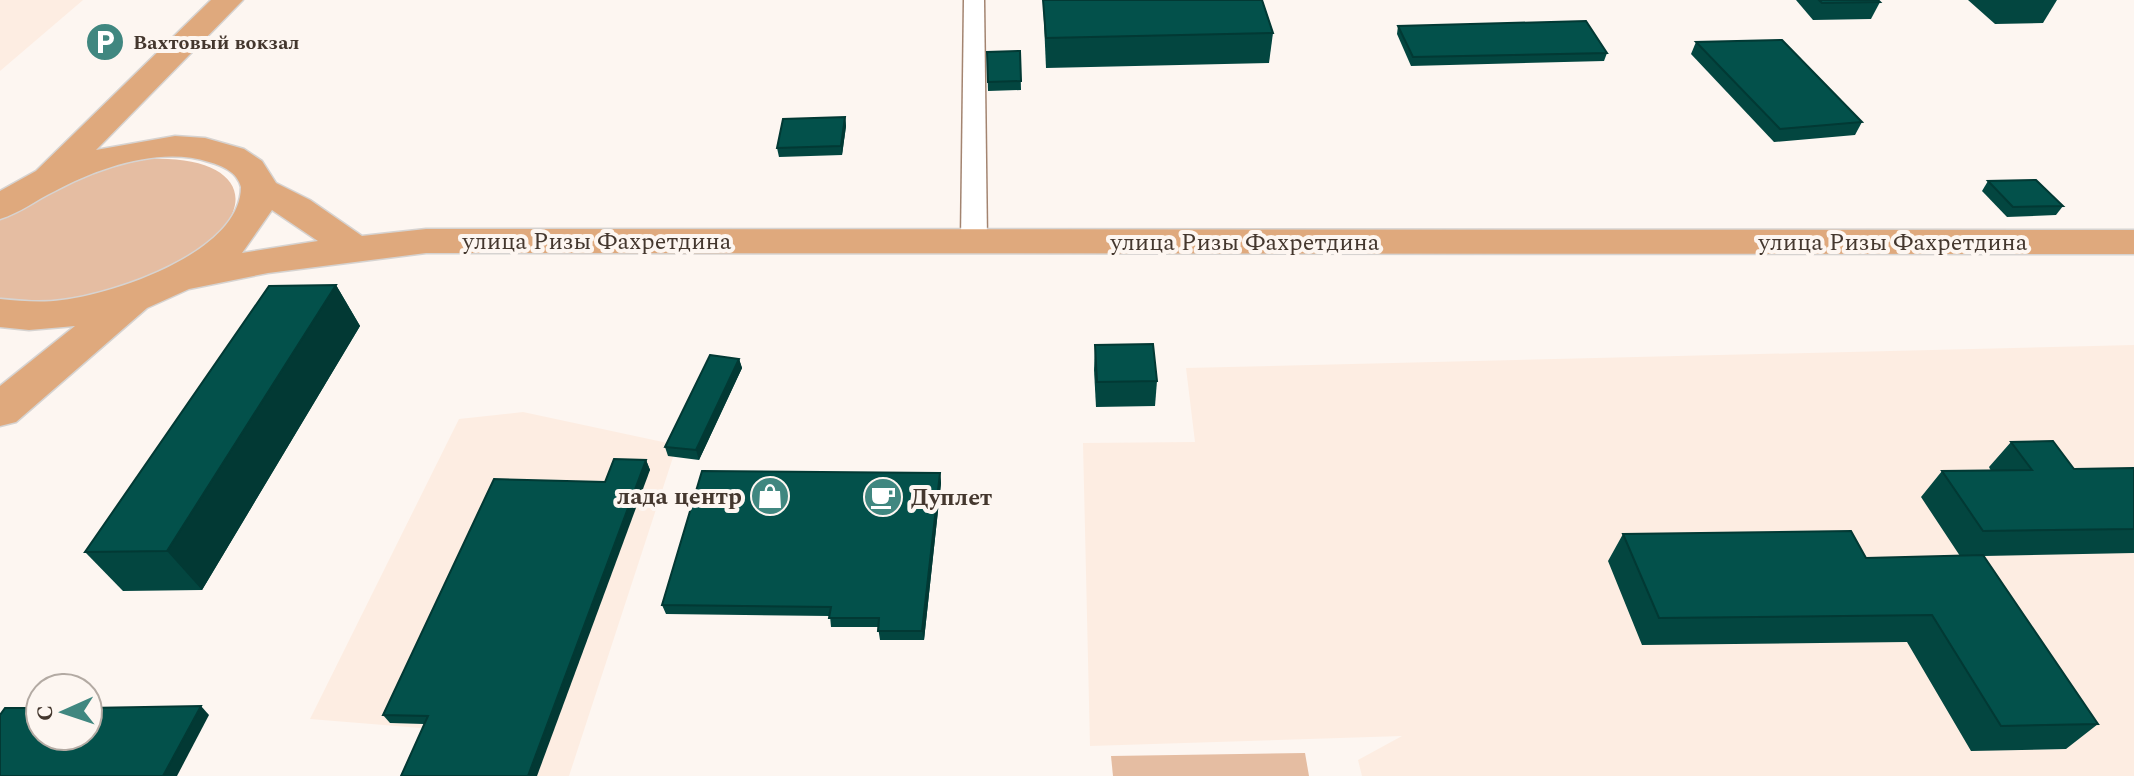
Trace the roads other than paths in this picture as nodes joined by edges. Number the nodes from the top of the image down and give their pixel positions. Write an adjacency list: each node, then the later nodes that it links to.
1 (228, 0): 3 (main road)
2 (974, 0): 8 (street)
3 (141, 88): 4 (main road); 5 (main road)
4 (201, 149): 5 (main road); 6 (main road)
5 (44, 181): 7 (main road)
6 (259, 189): 10 (main road); 11 (main road)
7 (4, 202)
8 (974, 241): 9 (main road, улица Ризы Фахретдина); 10 (main road, улица Ризы Фахретдина)
9 (2134, 242)
10 (357, 251): 11 (main road, улица Ризы Фахретдина)
11 (162, 285): 12 (main road); 13 (main road)
12 (0, 313)
13 (0, 410)

